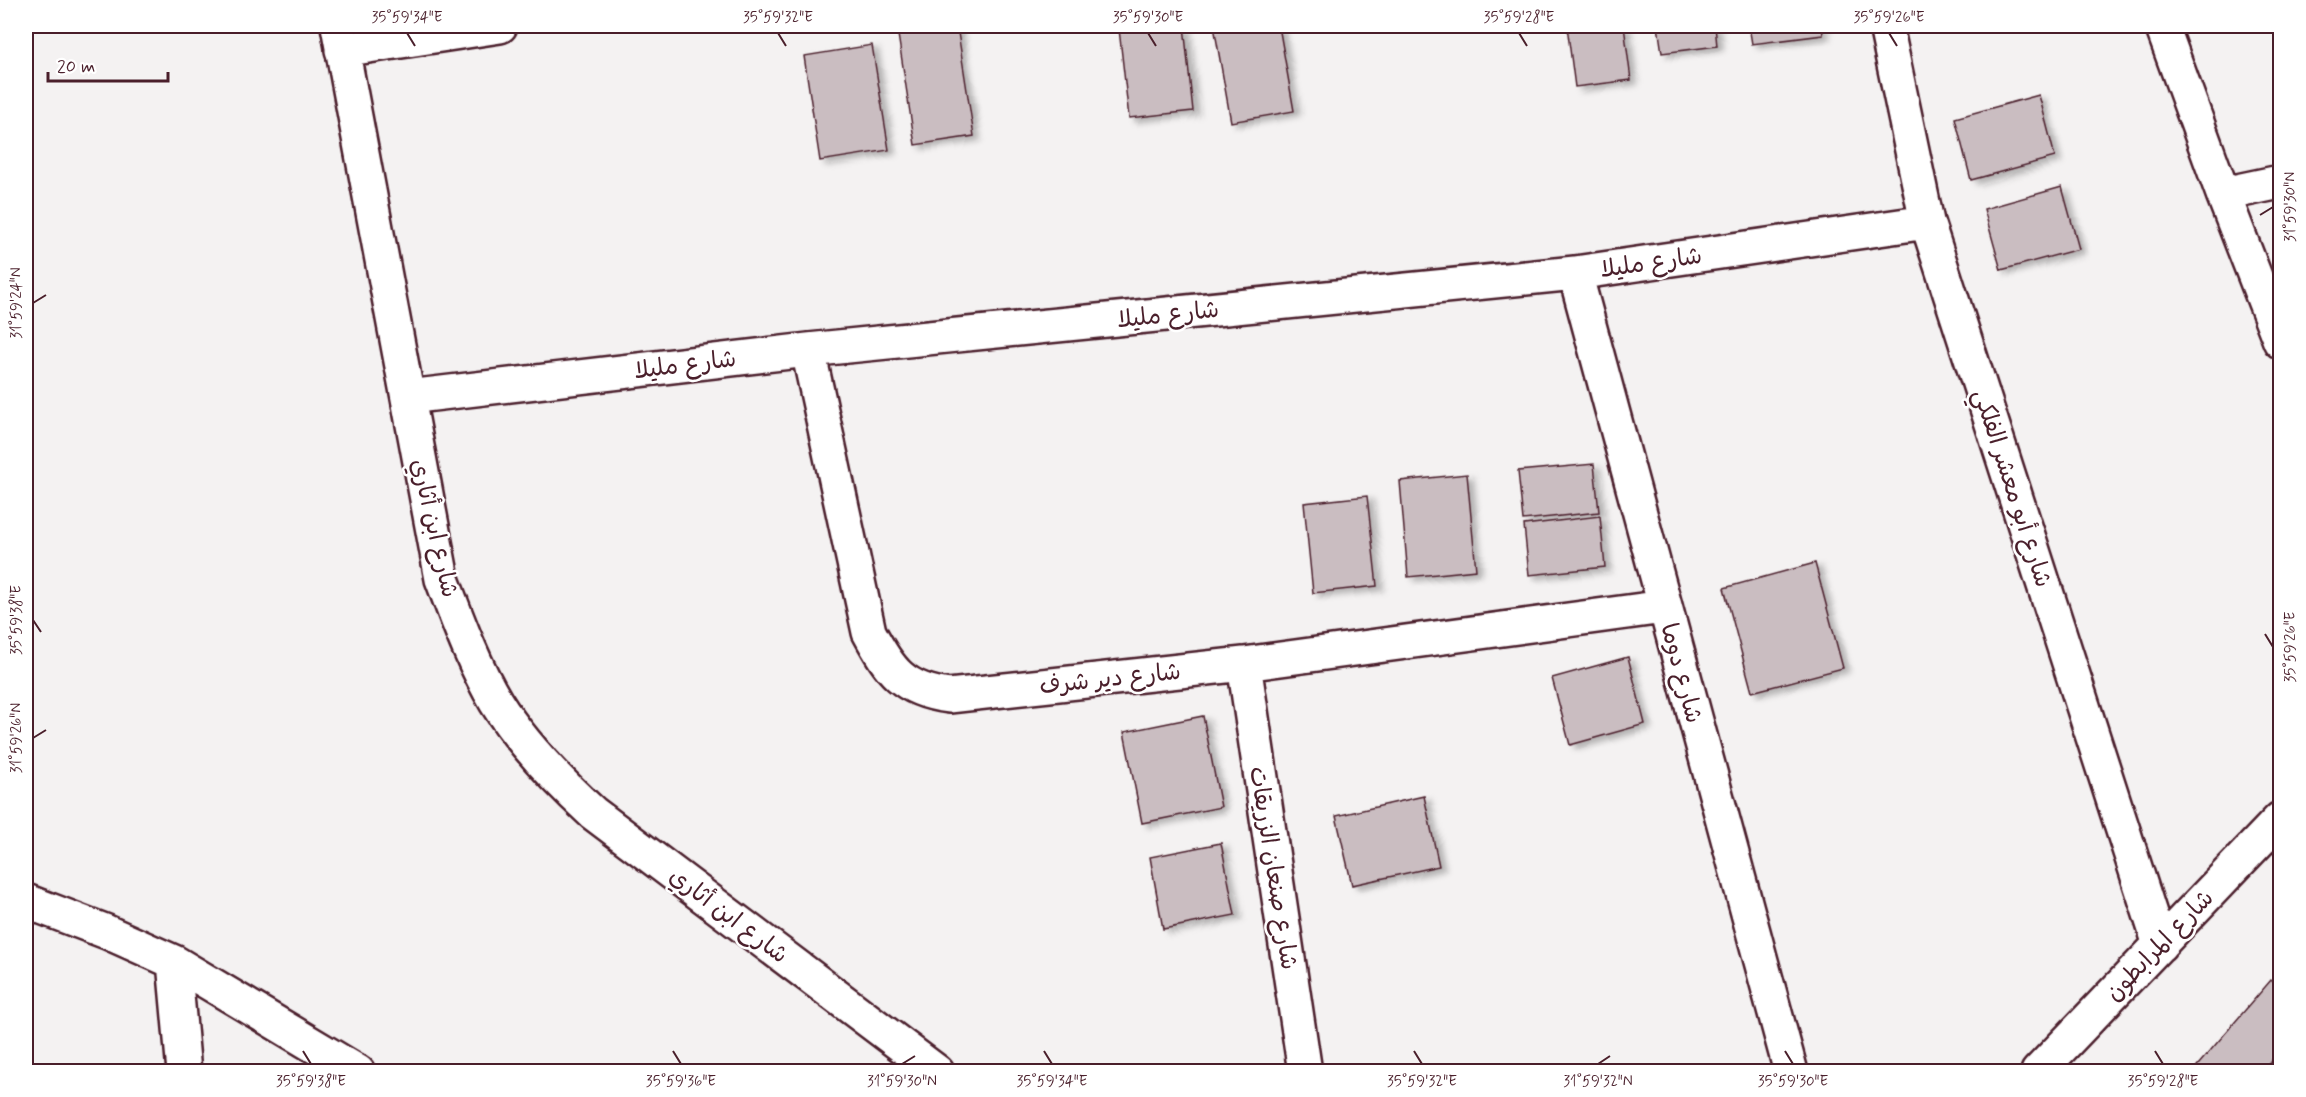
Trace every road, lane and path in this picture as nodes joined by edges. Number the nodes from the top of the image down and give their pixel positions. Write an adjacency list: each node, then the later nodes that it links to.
1 (500, 26): 4 (street)
2 (1886, 26): 7 (street, شارع أبو معشر الفلكي)
3 (2162, 26): 6 (street)
4 (340, 38): 11 (street, شارع ابن أثاري)
5 (2280, 182): 6 (street)
6 (2223, 194): 9 (street)
7 (1928, 222): 8 (street, شارع مليلا); 16 (street, شارع أبو معشر الفلكي)
8 (1575, 273): 10 (street, شارع مليلا); 12 (street, شارع دوما)
9 (2280, 340)
10 (807, 350): 11 (street, شارع مليلا); 13 (street, شارع دير شرف)
11 (408, 397): 20 (street, شارع ابن أثاري)
12 (1664, 607): 13 (street, شارع دير شرف); 22 (street, شارع دوما)
13 (1244, 664): 21 (street, شارع صنعان الزريقات)
14 (2280, 819): 16 (street, شارع المرابطون)
15 (26, 901): 17 (street)
16 (2160, 945): 23 (street, شارع المرابطون)
17 (174, 962): 18 (street); 19 (street)
18 (184, 1071)
19 (358, 1071)
20 (937, 1071)
21 (1305, 1071)
22 (1791, 1071)
23 (2038, 1071)

